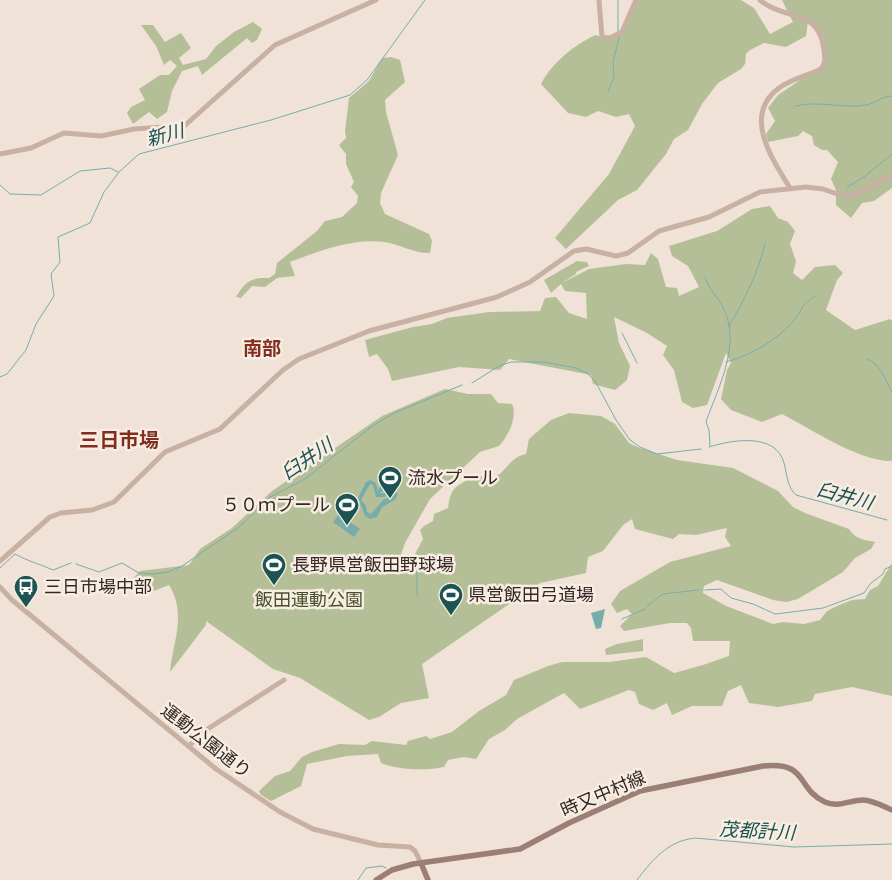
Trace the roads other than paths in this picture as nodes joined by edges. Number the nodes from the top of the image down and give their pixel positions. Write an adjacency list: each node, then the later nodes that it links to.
1 (376, 0): 5 (street)
2 (599, 0): 3 (street)
3 (636, 0)
4 (760, 0): 7 (street)
5 (0, 154)
6 (892, 176): 7 (street)
7 (790, 188): 8 (street)
8 (0, 561)
9 (0, 586): 11 (street, 運動公園通り)
10 (284, 680): 11 (street)
11 (189, 746): 13 (street, 運動公園通り)
12 (892, 810): 13 (main road, 時又中村線)
13 (421, 863): 14 (main road, 時又中村線); 15 (main road)
14 (376, 880)
15 (428, 880)

